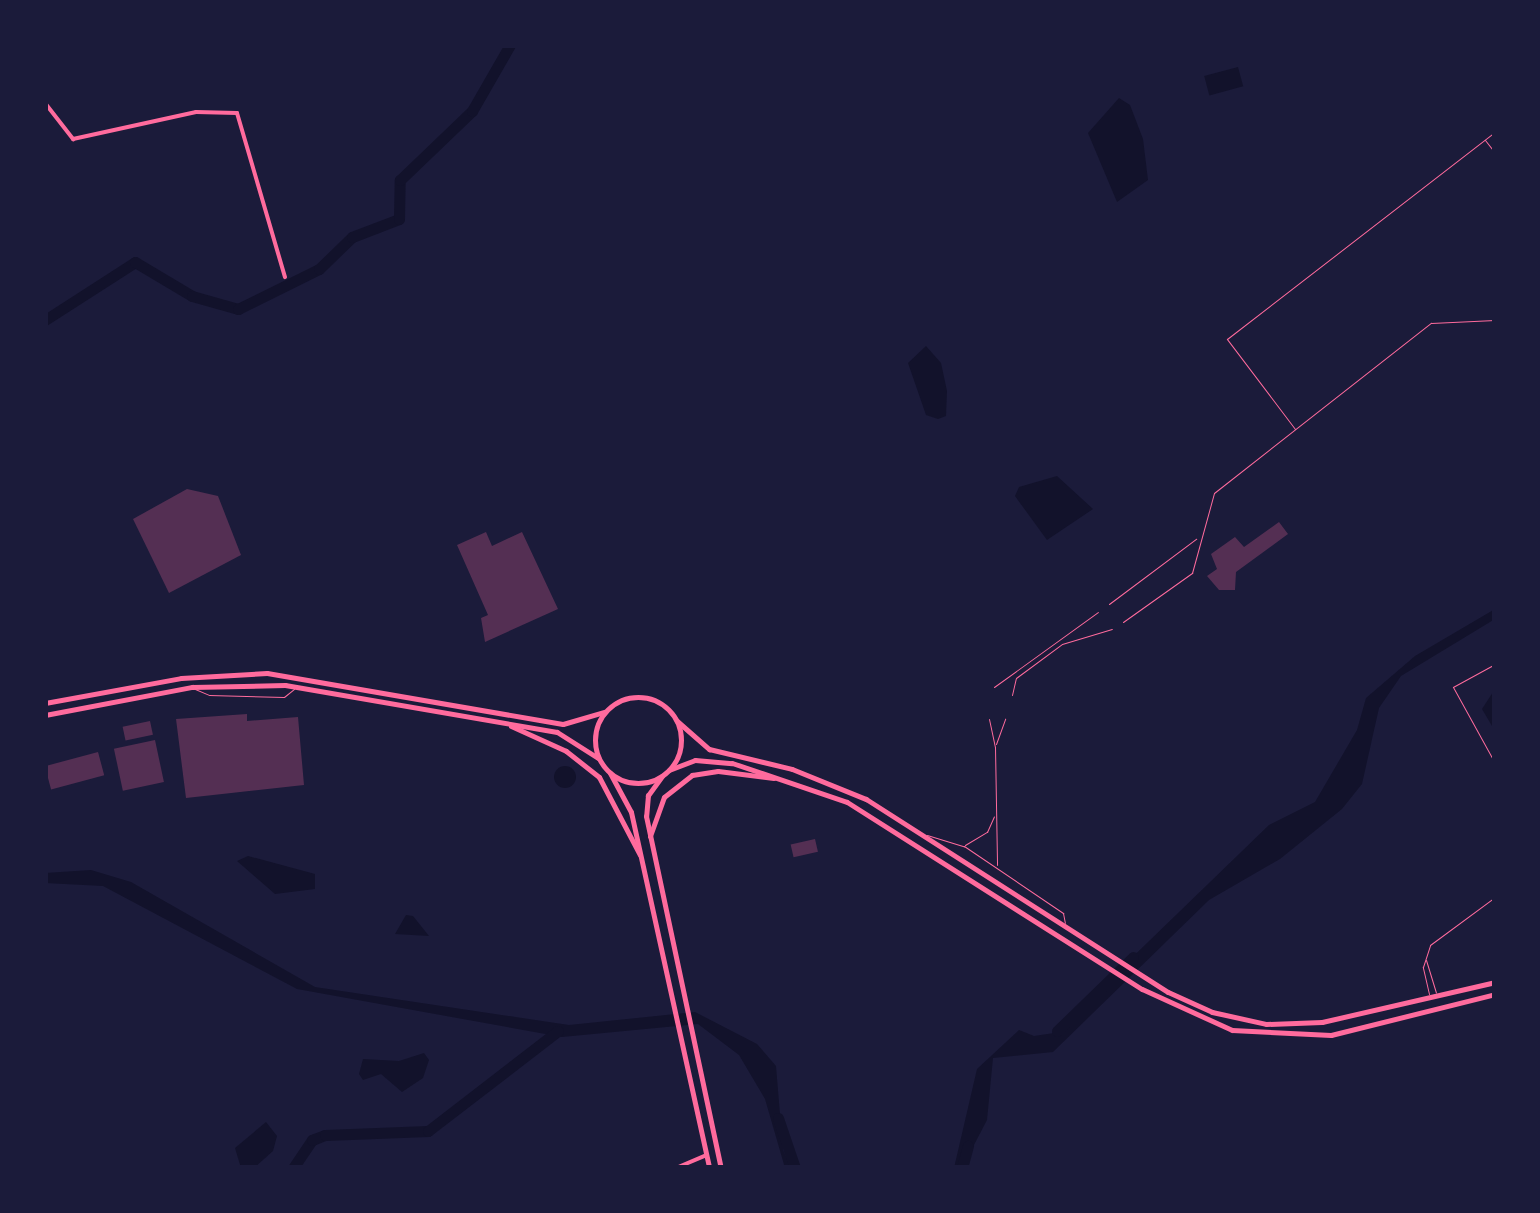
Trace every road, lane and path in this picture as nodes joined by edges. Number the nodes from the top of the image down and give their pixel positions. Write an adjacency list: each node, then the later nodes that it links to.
1 (45, 103): 5 (street)
2 (1495, 132): 3 (lane)
3 (1484, 140): 4 (lane); 7 (lane)
4 (1495, 154)
5 (285, 277)
6 (1495, 320): 7 (lane)
7 (1297, 432): 8 (lane)
8 (1199, 538): 9 (lane); 11 (lane)
9 (1109, 604)
10 (1098, 612): 15 (lane)
11 (1123, 622)
12 (1112, 629): 17 (lane)
13 (1495, 664): 27 (lane)
14 (296, 686): 16 (main road); 16 (lane); 22 (main road)
15 (994, 687)
16 (192, 688): 20 (main road)
17 (1012, 695)
18 (45, 704): 19 (main road)
19 (604, 712): 24 (main road); 26 (main road)
20 (45, 715)
21 (989, 719): 25 (lane)
22 (494, 720): 26 (main road); 36 (main road)
23 (1005, 720): 25 (lane)
24 (677, 721): 28 (main road); 33 (main road)
25 (996, 747): 32 (lane)
26 (598, 758): 29 (main road)
27 (1495, 764)
28 (668, 770): 30 (main road); 31 (main road)
29 (610, 773): 30 (main road); 36 (main road)
30 (662, 776): 34 (main road)
31 (777, 777): 34 (main road); 42 (main road)
32 (996, 813): 35 (lane); 37 (lane)
33 (927, 835): 35 (lane); 39 (main road)
34 (650, 836): 48 (main road)
35 (964, 846): 37 (lane)
36 (640, 855): 44 (main road)
37 (997, 868): 39 (lane)
38 (1495, 898): 40 (lane)
39 (1066, 926): 43 (main road)
40 (1425, 957): 43 (lane); 43 (lane)
41 (1495, 982): 43 (main road)
42 (1495, 994)
43 (1433, 996)
44 (706, 1155): 45 (main road); 46 (street)
45 (708, 1166): 47 (street)
46 (676, 1168)
47 (700, 1168)
48 (721, 1168)

